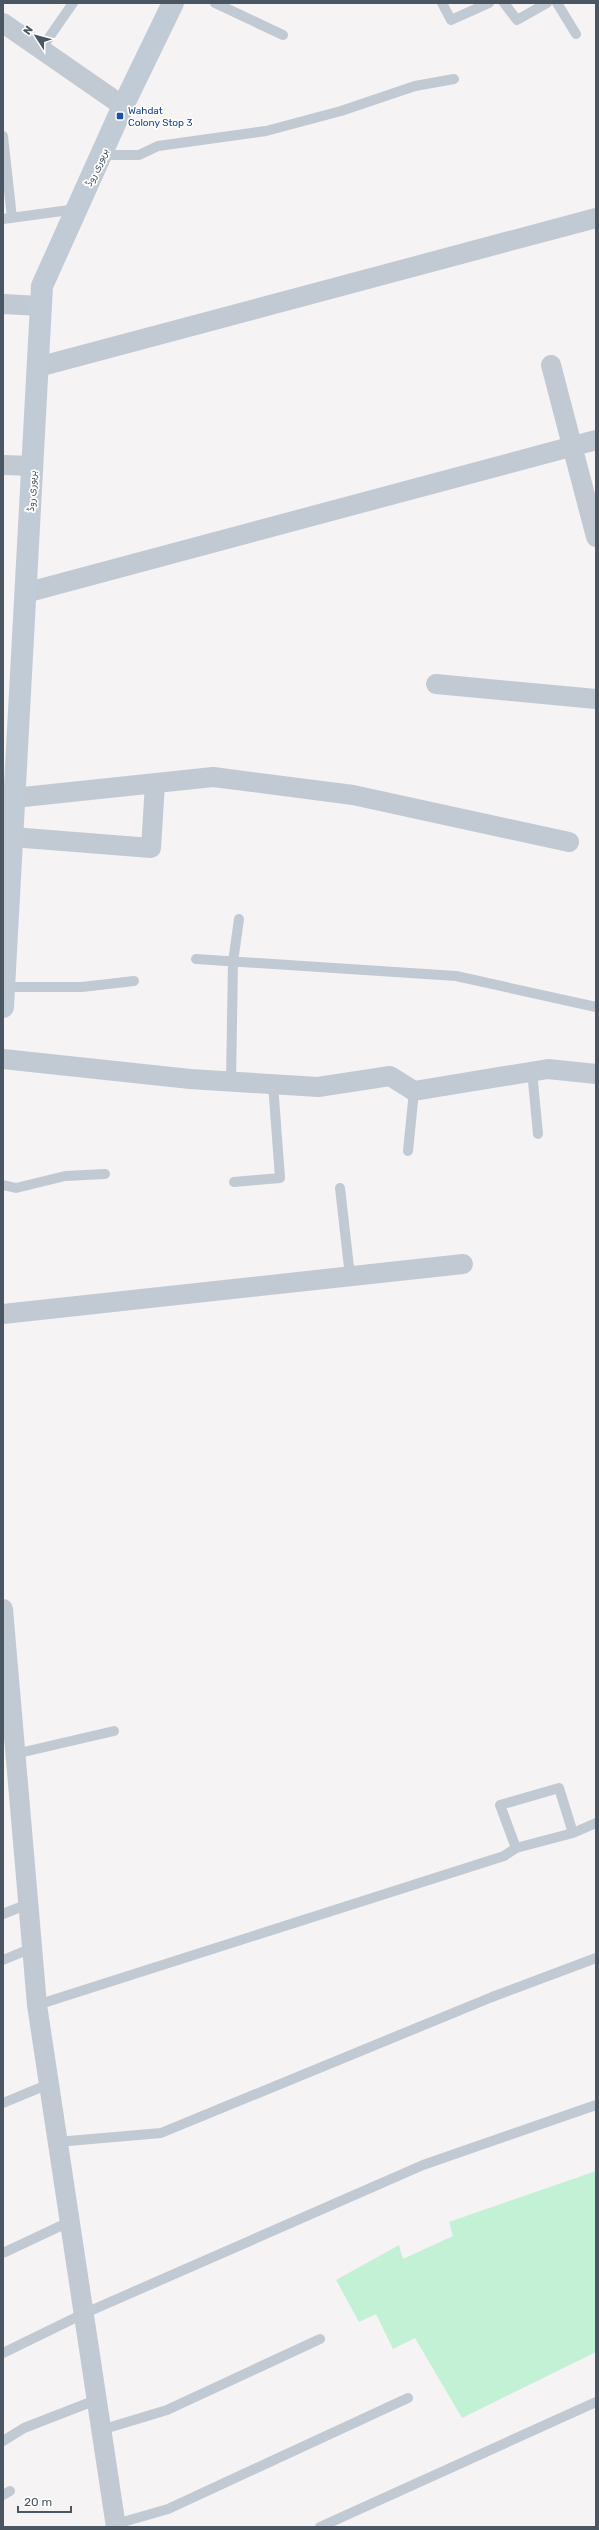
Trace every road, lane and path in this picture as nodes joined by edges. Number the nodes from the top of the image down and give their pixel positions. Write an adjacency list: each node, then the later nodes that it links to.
1 (73, 3): 12 (lane)
2 (173, 3): 14 (main road, بریوری روڈ)
3 (215, 3): 11 (lane)
4 (442, 3): 5 (lane)
5 (489, 3)
6 (504, 3): 7 (lane)
7 (547, 3)
8 (557, 3): 10 (lane)
9 (3, 23): 12 (street)
10 (576, 34)
11 (283, 35)
12 (41, 49): 14 (street)
13 (454, 79): 16 (lane)
14 (123, 106): 16 (main road, بریوری روڈ)
15 (3, 136): 19 (lane)
16 (102, 155): 17 (main road, بریوری روڈ)
17 (77, 209): 19 (lane); 21 (main road, بریوری روڈ)
18 (596, 218): 23 (street)
19 (7, 219)
20 (3, 304): 21 (street)
21 (41, 306): 23 (main road, بریوری روڈ)
22 (551, 365): 25 (street)
23 (38, 367): 27 (main road, بریوری روڈ)
24 (596, 440): 25 (street)
25 (572, 446): 28 (street); 29 (street)
26 (3, 465): 27 (street)
27 (33, 466): 29 (main road, بریوری روڈ)
28 (596, 537)
29 (25, 594): 33 (main road, بریوری روڈ)
30 (436, 684): 31 (street)
31 (596, 699)
32 (155, 783): 33 (street); 34 (street); 35 (street)
33 (14, 798): 34 (main road, بریوری روڈ)
34 (12, 837): 36 (main road, بریوری روڈ)
35 (568, 842)
36 (7, 864): 41 (main road, بریوری روڈ)
37 (238, 919): 39 (lane)
38 (196, 959): 39 (lane)
39 (233, 962): 42 (lane); 46 (lane)
40 (134, 981): 41 (lane)
41 (4, 997)
42 (596, 1006)
43 (3, 1059): 46 (street)
44 (532, 1071): 45 (street); 48 (street); 49 (lane)
45 (596, 1074)
46 (232, 1081): 47 (street)
47 (273, 1084): 48 (street); 52 (lane)
48 (414, 1091): 50 (lane)
49 (538, 1134)
50 (408, 1151)
51 (105, 1174): 53 (lane)
52 (234, 1182)
53 (3, 1185)
54 (340, 1188): 56 (lane)
55 (463, 1264): 56 (street)
56 (350, 1276): 57 (street)
57 (3, 1314)
58 (3, 1609): 59 (street)
59 (7, 1724): 61 (street)
60 (114, 1731): 61 (lane)
61 (15, 1754): 65 (street)
62 (596, 1824): 63 (lane)
63 (573, 1833): 64 (lane); 64 (lane)
64 (516, 1848): 70 (lane)
65 (28, 1904): 66 (lane); 67 (street)
66 (3, 1914)
67 (32, 1948): 69 (lane); 70 (street)
68 (596, 1958): 74 (lane)
69 (3, 1960)
70 (37, 2005): 71 (street)
71 (49, 2084): 72 (lane); 74 (street)
72 (3, 2103)
73 (596, 2105): 77 (lane)
74 (57, 2142): 75 (street)
75 (69, 2222): 76 (lane); 77 (street)
76 (3, 2253)
77 (83, 2314): 79 (lane); 81 (street)
78 (320, 2339): 83 (lane)
79 (3, 2353)
80 (408, 2398): 85 (lane)
81 (96, 2400): 83 (street); 84 (lane)
82 (596, 2402): 86 (lane)
83 (101, 2430): 85 (street)
84 (3, 2441)
85 (116, 2526)
86 (320, 2527)

